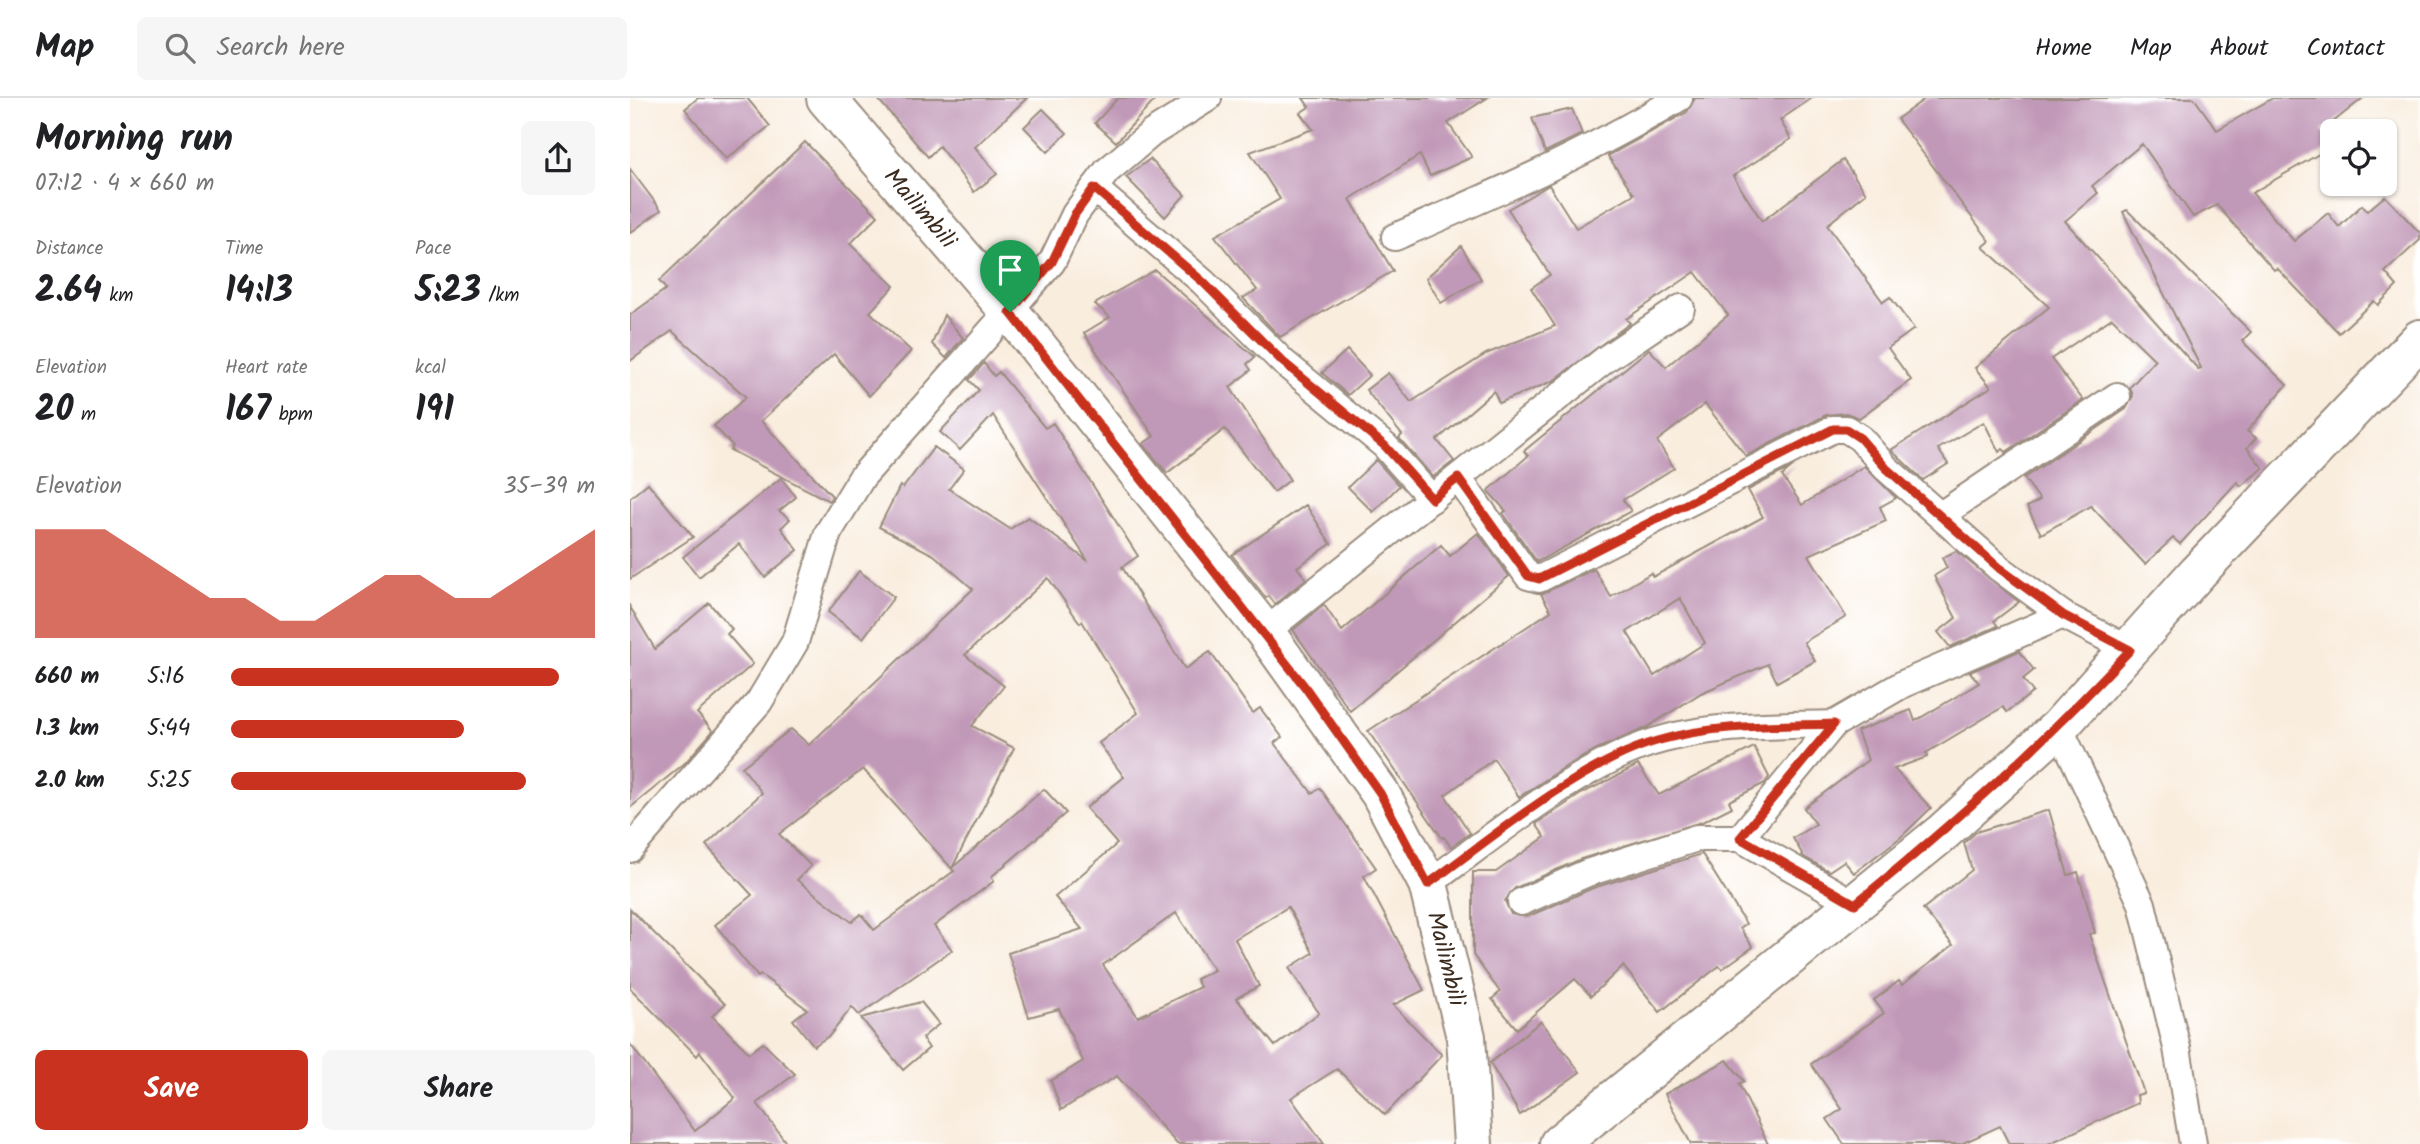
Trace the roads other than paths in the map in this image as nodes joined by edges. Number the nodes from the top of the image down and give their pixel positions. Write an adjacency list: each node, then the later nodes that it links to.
1 (826, 98): 7 (street, Mailimbili)
2 (1208, 98): 4 (street)
3 (1679, 98): 5 (street)
4 (1094, 188): 7 (street); 11 (street)
5 (1395, 237)
6 (1681, 308): 10 (street)
7 (1010, 312): 14 (street, Mailimbili); 19 (street)
8 (2420, 339): 15 (street)
9 (2117, 396): 12 (street)
10 (1458, 478): 11 (street); 12 (street)
11 (1432, 499): 14 (street)
12 (1941, 515): 13 (street)
13 (2063, 615): 15 (street); 16 (street)
14 (1265, 632): 20 (street, Mailimbili)
15 (2130, 650): 17 (street)
16 (1834, 724): 18 (street); 20 (street)
17 (2059, 727): 22 (street); 25 (street)
18 (1740, 838): 21 (street); 22 (street)
19 (630, 849)
20 (1428, 884): 23 (street, Mailimbili)
21 (1521, 902)
22 (1855, 904): 24 (street)
23 (1473, 1144)
24 (1559, 1144)
25 (2193, 1144)

